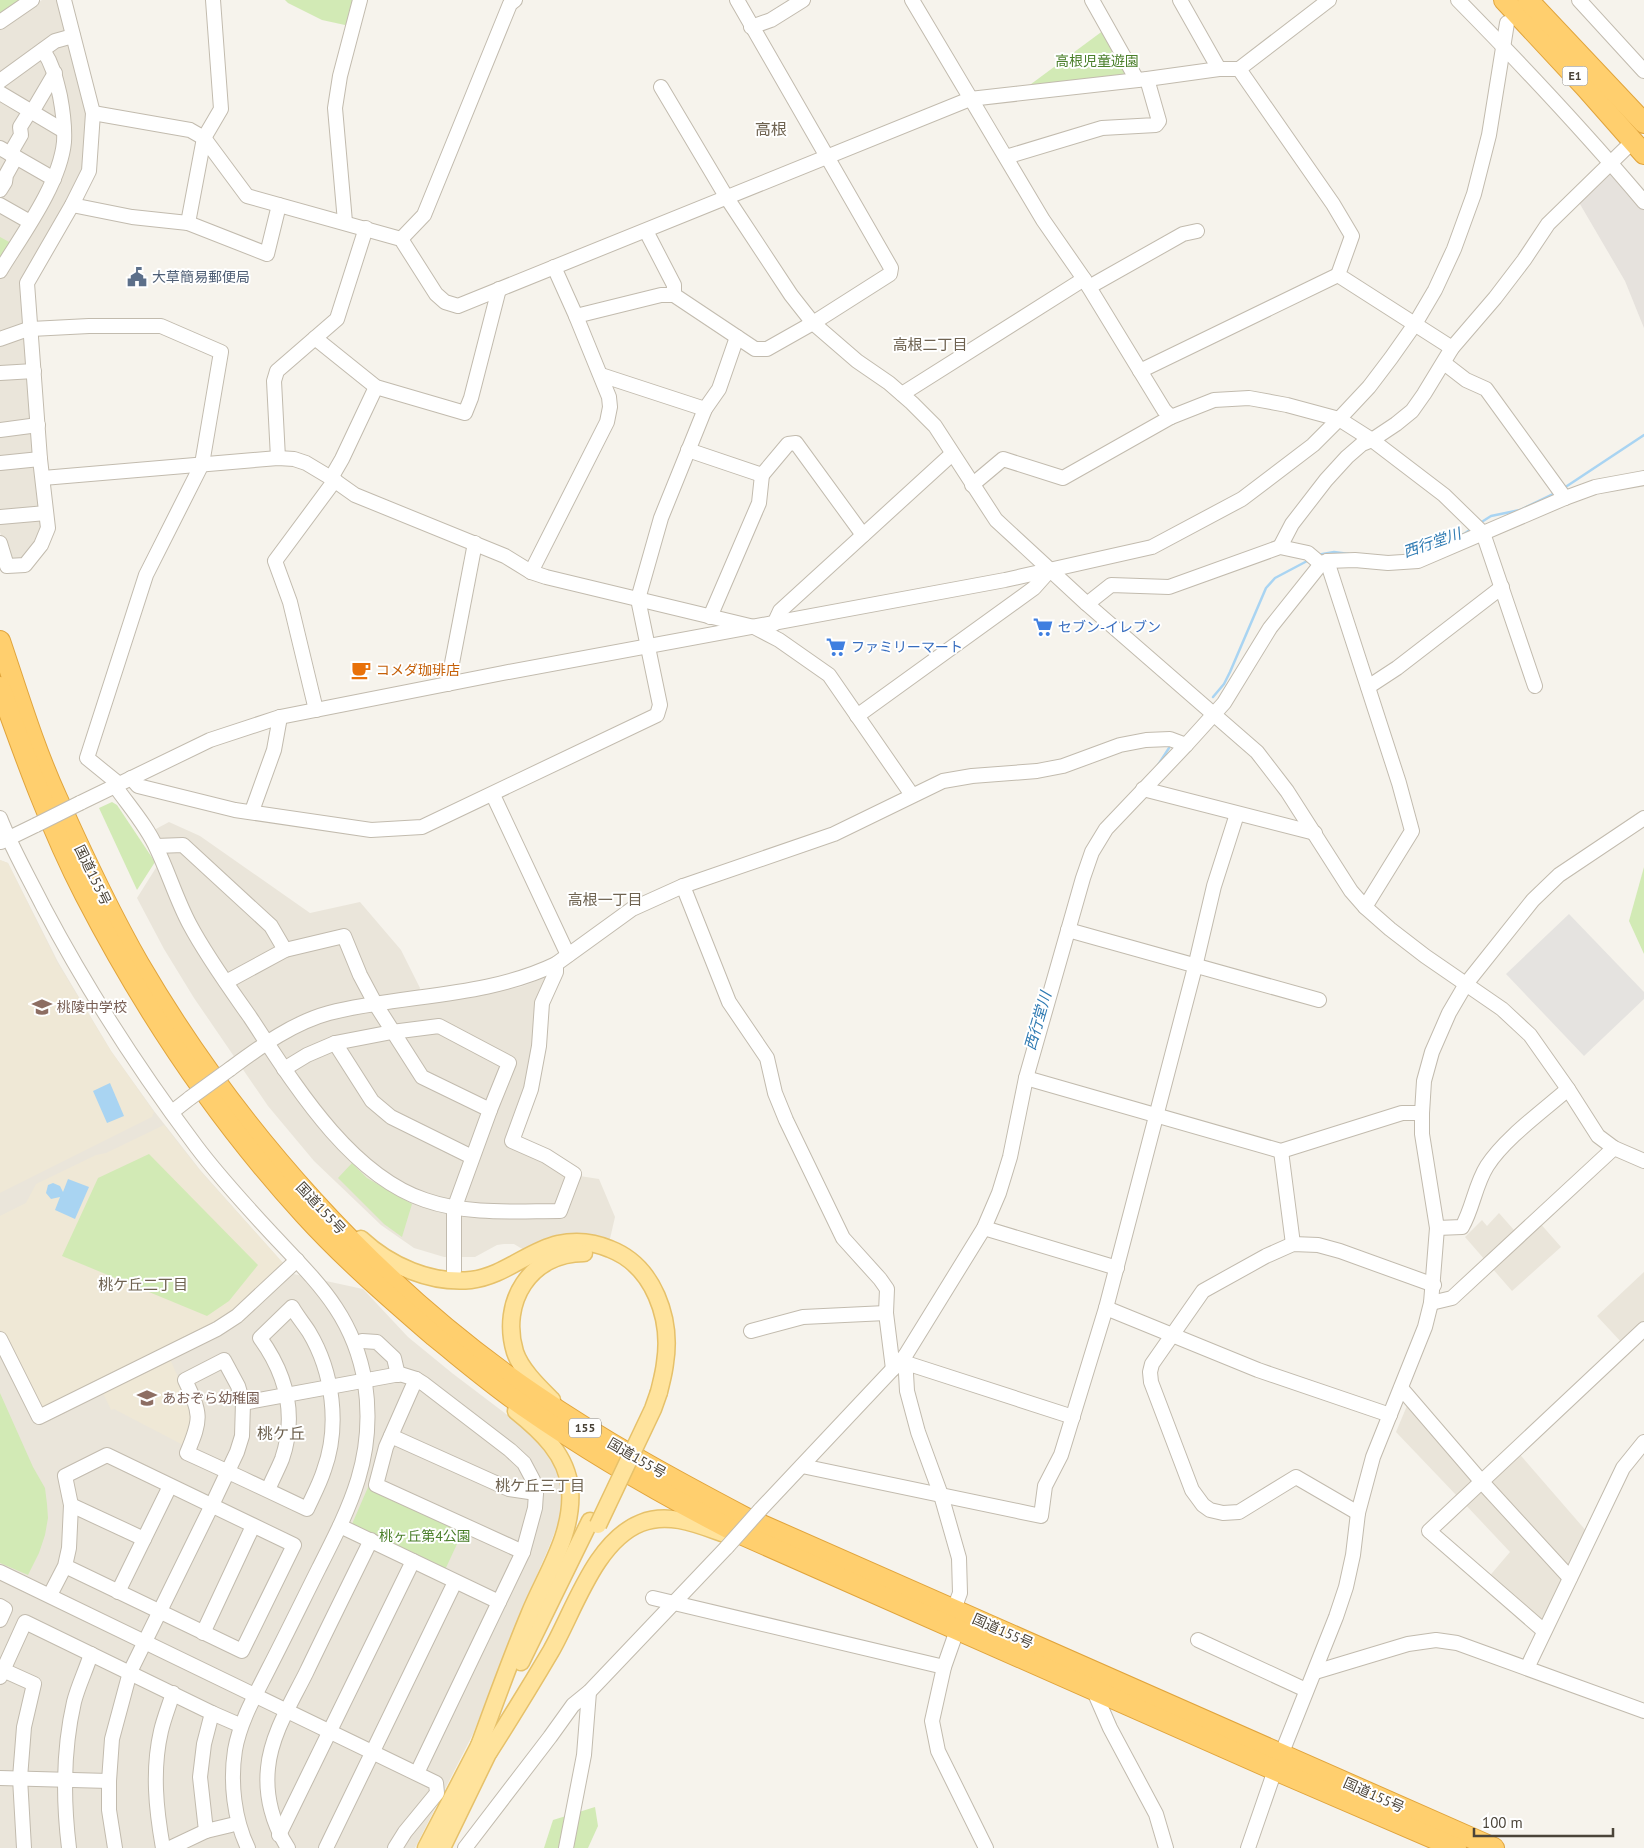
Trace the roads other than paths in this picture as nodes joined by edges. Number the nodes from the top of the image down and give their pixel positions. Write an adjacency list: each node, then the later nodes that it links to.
1 (32, 0): 16 (street)
2 (64, 0): 19 (street)
3 (213, 0): 35 (street)
4 (360, 0): 49 (street)
5 (515, 0): 54 (street)
6 (737, 0): 18 (street)
7 (802, 0): 18 (street)
8 (912, 0): 30 (street)
9 (1092, 0): 26 (street)
10 (1180, 0): 22 (street)
11 (1329, 0): 23 (street)
12 (1458, 0): 20 (street)
13 (1504, 0): 36 (highway, E1)
14 (1529, 0): 33 (highway, E1)
15 (1579, 0): 24 (street)
16 (0, 22)
17 (1507, 23): 20 (street)
18 (751, 26): 38 (street)
19 (73, 36): 21 (street); 32 (street)
20 (1503, 46): 40 (street); 63 (street)
21 (43, 50): 25 (street); 27 (street)
22 (1219, 69): 23 (street); 26 (street)
23 (1239, 69): 57 (street)
24 (1644, 71)
25 (55, 73): 31 (street); 34 (street)
26 (1142, 80): 30 (street); 39 (street)
27 (0, 82)
28 (661, 87): 43 (street)
29 (0, 93): 31 (street)
30 (970, 99): 38 (street); 39 (street)
31 (31, 112): 34 (street); 37 (street)
32 (94, 114): 35 (street); 46 (street)
33 (1644, 123)
34 (64, 131): 41 (street)
35 (204, 138): 47 (street); 50 (street)
36 (1635, 150): 40 (street)
37 (9, 153): 41 (street); 42 (street)
38 (827, 157): 43 (street); 62 (street)
39 (1006, 157): 58 (street)
40 (1610, 162): 44 (street); 68 (street)
41 (54, 179): 48 (street)
42 (0, 190)
43 (727, 198): 52 (street); 62 (street)
44 (1644, 202)
45 (0, 205): 48 (street)
46 (72, 205): 50 (street); 64 (street)
47 (279, 205): 49 (street); 50 (street)
48 (30, 222): 56 (street)
49 (345, 222): 51 (street)
50 (188, 223)
51 (366, 228): 54 (street); 66 (street)
52 (646, 231): 55 (street); 60 (street)
53 (1198, 231): 58 (street)
54 (401, 238): 59 (street)
55 (554, 267): 59 (street); 61 (street)
56 (0, 271)
57 (1338, 275): 63 (street); 71 (street)
58 (1087, 283): 71 (street); 75 (street)
59 (500, 289): 74 (street)
60 (674, 295): 61 (street); 65 (street)
61 (576, 316): 73 (street)
62 (813, 323): 65 (street); 75 (street)
63 (1415, 324): 68 (street); 78 (street)
64 (31, 328): 67 (street); 70 (street); 87 (street)
65 (737, 337): 76 (street)
66 (315, 338): 74 (street); 84 (street)
67 (0, 339)
68 (1452, 348): 69 (street)
69 (1444, 362): 81 (street); 93 (street)
70 (34, 371): 72 (street); 79 (street)
71 (1140, 371): 77 (street)
72 (0, 373)
73 (601, 375): 76 (street); 103 (street)
74 (376, 387): 91 (street)
75 (902, 394): 83 (street)
76 (705, 409): 82 (street)
77 (1171, 417): 78 (street); 92 (street)
78 (1339, 420): 81 (street); 102 (street)
79 (38, 425): 80 (street); 85 (street)
80 (0, 430)
81 (1372, 440): 96 (street); 100 (street)
82 (688, 450): 88 (street); 105 (street)
83 (952, 454): 92 (street); 97 (street)
84 (278, 458): 87 (street); 91 (street)
85 (40, 459): 86 (street); 89 (street)
86 (0, 463)
87 (202, 464): 89 (street); 121 (street)
88 (762, 475): 97 (street); 107 (street)
89 (43, 478): 94 (street)
90 (1644, 478): 93 (street)
91 (333, 479): 99 (street); 116 (street)
92 (972, 485): 102 (street)
93 (1561, 493): 96 (street)
94 (46, 513): 95 (street); 98 (street)
95 (0, 517)
96 (1479, 528): 101 (street); 104 (street)
97 (863, 535): 108 (street)
98 (0, 543)
99 (475, 543): 103 (street); 112 (street)
100 (1280, 547): 101 (street); 106 (street)
101 (1324, 562): 115 (street); 118 (street)
102 (1050, 570): 106 (street); 108 (street); 117 (street)
103 (531, 572): 105 (street)
104 (1502, 588): 113 (street); 115 (street)
105 (638, 599): 107 (street); 111 (street)
106 (1087, 604): 118 (street)
107 (710, 617): 109 (street)
108 (774, 624): 109 (street)
109 (754, 627): 111 (street); 117 (street)
110 (0, 641): 153 (highway, 国道155号 / 155)
111 (649, 647): 112 (street); 123 (street)
112 (448, 684): 116 (street)
113 (1535, 686)
114 (0, 687): 174 (highway, 国道155号 / 155)
115 (1368, 687): 133 (street)
116 (316, 710): 119 (street)
117 (857, 716): 124 (street)
118 (1213, 716): 120 (street); 129 (street)
119 (280, 718): 121 (street); 125 (street)
120 (1178, 742): 122 (street); 124 (street)
121 (122, 782): 125 (street); 130 (street, bridge); 131 (street)
122 (1143, 789): 126 (street); 134 (street)
123 (493, 795): 125 (street); 136 (street)
124 (912, 795): 132 (street)
125 (252, 811)
126 (1237, 814): 129 (street); 138 (street)
127 (0, 818): 130 (street)
128 (1644, 818): 140 (street)
129 (1315, 833): 133 (street)
130 (4, 840): 150 (street)
131 (156, 846): 135 (street); 139 (street)
132 (683, 886): 136 (street); 168 (street)
133 (1365, 907): 140 (street)
134 (1068, 930): 138 (street); 147 (street)
135 (285, 950): 139 (street); 142 (street)
136 (568, 955): 137 (street)
137 (556, 964): 142 (street); 158 (street)
138 (1195, 966): 141 (street); 152 (street)
139 (226, 982): 144 (street)
140 (1466, 984): 148 (street); 151 (street)
141 (1319, 1000)
142 (376, 1005): 143 (street); 144 (street)
143 (392, 1032): 145 (street); 149 (street); 149 (street)
144 (266, 1042): 146 (street); 150 (street, bridge)
145 (336, 1043): 146 (street); 156 (street)
146 (284, 1070): 158 (street)
147 (1026, 1078): 152 (street); 159 (street)
148 (1568, 1089): 154 (street); 160 (street)
149 (490, 1110): 156 (street)
150 (172, 1112): 162 (street)
151 (1422, 1113): 155 (street); 160 (street)
152 (1156, 1116): 155 (street); 163 (street)
153 (259, 1136): 181 (main road); 186 (highway, 国道155号 / 155)
154 (1614, 1148): 157 (street); 166 (street)
155 (1281, 1151): 161 (street)
156 (472, 1157): 158 (street)
157 (1644, 1161)
158 (454, 1208): 164 (street)
159 (984, 1228): 163 (street); 175 (street)
160 (1437, 1228): 165 (street)
161 (1292, 1244): 165 (street); 171 (street)
162 (297, 1260): 172 (street); 178 (street)
163 (1116, 1268): 167 (street)
164 (454, 1271)
165 (1434, 1285): 166 (street)
166 (1431, 1303): 180 (street)
167 (1106, 1308): 171 (street); 185 (street)
168 (886, 1313): 170 (street); 175 (street)
169 (1644, 1329): 192 (street)
170 (751, 1331)
171 (1172, 1336): 184 (street); 199 (street)
172 (0, 1339)
173 (362, 1341): 176 (street)
174 (465, 1361): 208 (highway, 国道155号 / 155); 240 (main road)
175 (901, 1363): 185 (street); 190 (street); 196 (street)
176 (398, 1375): 177 (street); 178 (street)
177 (416, 1379): 187 (street); 195 (street)
178 (364, 1381): 179 (street); 201 (street)
179 (330, 1386): 182 (street); 182 (street); 194 (street)
180 (1401, 1388): 184 (street); 192 (street)
181 (655, 1391): 186 (main road); 240 (main road)
182 (287, 1394): 183 (street); 194 (street)
183 (243, 1403): 191 (street); 191 (street)
184 (1390, 1415): 199 (street)
185 (1073, 1416): 196 (street)
186 (587, 1429): 219 (highway, 国道155号 / 155)
187 (391, 1436): 195 (street); 204 (street)
188 (1644, 1442): 189 (street)
189 (1639, 1458): 209 (street)
190 (802, 1466): 196 (street); 215 (street, bridge)
191 (228, 1471): 194 (street); 198 (street)
192 (1481, 1481): 209 (street); 220 (street)
193 (170, 1486): 197 (street); 198 (street); 202 (street)
194 (268, 1490)
195 (536, 1494): 204 (street)
196 (941, 1495): 219 (street)
197 (72, 1505): 202 (street); 206 (street)
198 (212, 1505): 200 (street); 217 (street)
199 (1358, 1513): 228 (street)
200 (253, 1526): 221 (street); 221 (street)
201 (340, 1526): 203 (street); 234 (street)
202 (144, 1539): 211 (street)
203 (371, 1540): 205 (street); 235 (street)
204 (523, 1552): 214 (street)
205 (413, 1561): 210 (street); 239 (street)
206 (65, 1566): 211 (street); 212 (street)
207 (0, 1572): 212 (street)
208 (838, 1577): 219 (highway, 国道155号 / 155); 240 (main road)
209 (1570, 1578): 220 (street)
210 (455, 1582): 214 (street); 241 (street)
211 (118, 1592): 217 (street)
212 (50, 1595): 223 (street)
213 (653, 1598): 215 (street)
214 (499, 1602): 243 (street)
215 (673, 1602): 225 (street); 232 (street)
216 (0, 1606): 218 (street)
217 (160, 1612): 221 (street); 223 (street)
218 (0, 1620)
219 (958, 1620): 225 (street); 230 (highway, 国道155号 / 155); 242 (highway, 国道155号 / 155)
220 (1544, 1631): 226 (street)
221 (203, 1632)
222 (1198, 1640): 231 (street)
223 (146, 1641): 227 (street); 234 (street)
224 (91, 1654): 227 (street); 229 (street); 246 (street)
225 (944, 1667): 264 (street)
226 (1527, 1668): 228 (street); 236 (street)
227 (130, 1672): 233 (street); 247 (street)
228 (1315, 1672): 231 (street)
229 (2, 1673): 245 (street)
230 (1093, 1689): 242 (highway, 国道155号 / 155); 265 (street)
231 (1306, 1690): 242 (street)
232 (589, 1692): 262 (street); 263 (street)
233 (173, 1693): 237 (street); 254 (street)
234 (255, 1696): 235 (street); 256 (street)
235 (287, 1711): 239 (street); 250 (street)
236 (1644, 1711)
237 (212, 1712): 238 (street); 249 (street)
238 (235, 1723)
239 (330, 1732): 241 (street); 250 (street)
240 (484, 1749): 260 (main road); 261 (main road)
241 (372, 1752): 243 (street); 258 (street)
242 (1278, 1762): 266 (street); 267 (highway, 国道155号 / 155); 268 (highway, 国道155号 / 155)
243 (417, 1773): 259 (street)
244 (0, 1778): 245 (street)
245 (20, 1778): 246 (street); 251 (street)
246 (64, 1780): 247 (street); 252 (street)
247 (109, 1781): 253 (street)
248 (231, 1825): 249 (street)
249 (206, 1831): 255 (street)
250 (279, 1835): 257 (street)
251 (24, 1848)
252 (68, 1848)
253 (115, 1848)
254 (163, 1848)
255 (170, 1848)
256 (248, 1848)
257 (288, 1848)
258 (326, 1848)
259 (395, 1848)
260 (426, 1848)
261 (442, 1848)
262 (465, 1848)
263 (566, 1848)
264 (986, 1848)
265 (1166, 1848)
266 (1248, 1848)
267 (1456, 1848)
268 (1494, 1848)

